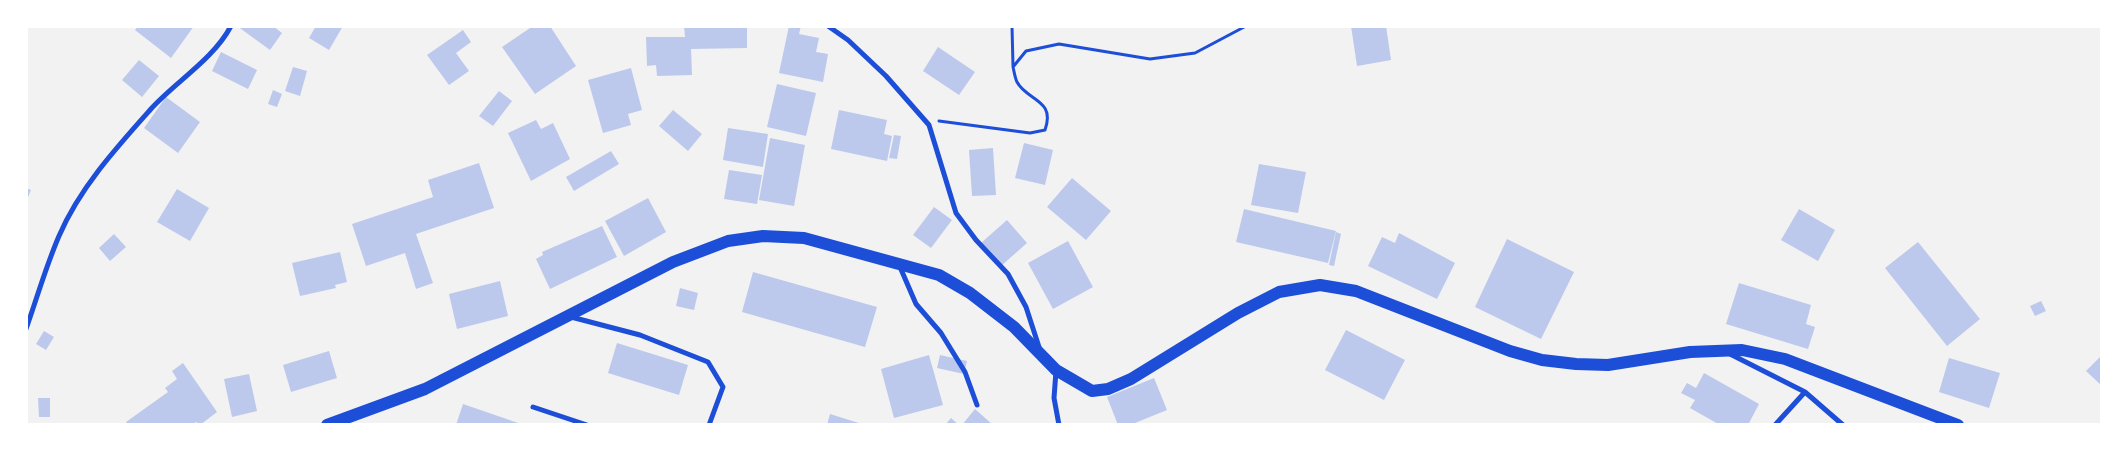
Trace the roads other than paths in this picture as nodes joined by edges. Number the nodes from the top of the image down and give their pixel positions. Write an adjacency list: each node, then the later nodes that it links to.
1 (231, 26): 5 (street)
2 (828, 26): 7 (street)
3 (898, 264): 4 (main road); 7 (main road); 10 (street)
4 (570, 317): 12 (main road); 14 (street)
5 (26, 329)
6 (1723, 350): 8 (main road); 9 (street); 18 (main road)
7 (1041, 352): 8 (main road)
8 (1056, 370): 15 (street)
9 (1805, 392): 16 (street); 17 (street)
10 (977, 405)
11 (534, 407): 13 (street)
12 (327, 425)
13 (586, 425)
14 (709, 425)
15 (1060, 425)
16 (1775, 425)
17 (1843, 425)
18 (1958, 425)

